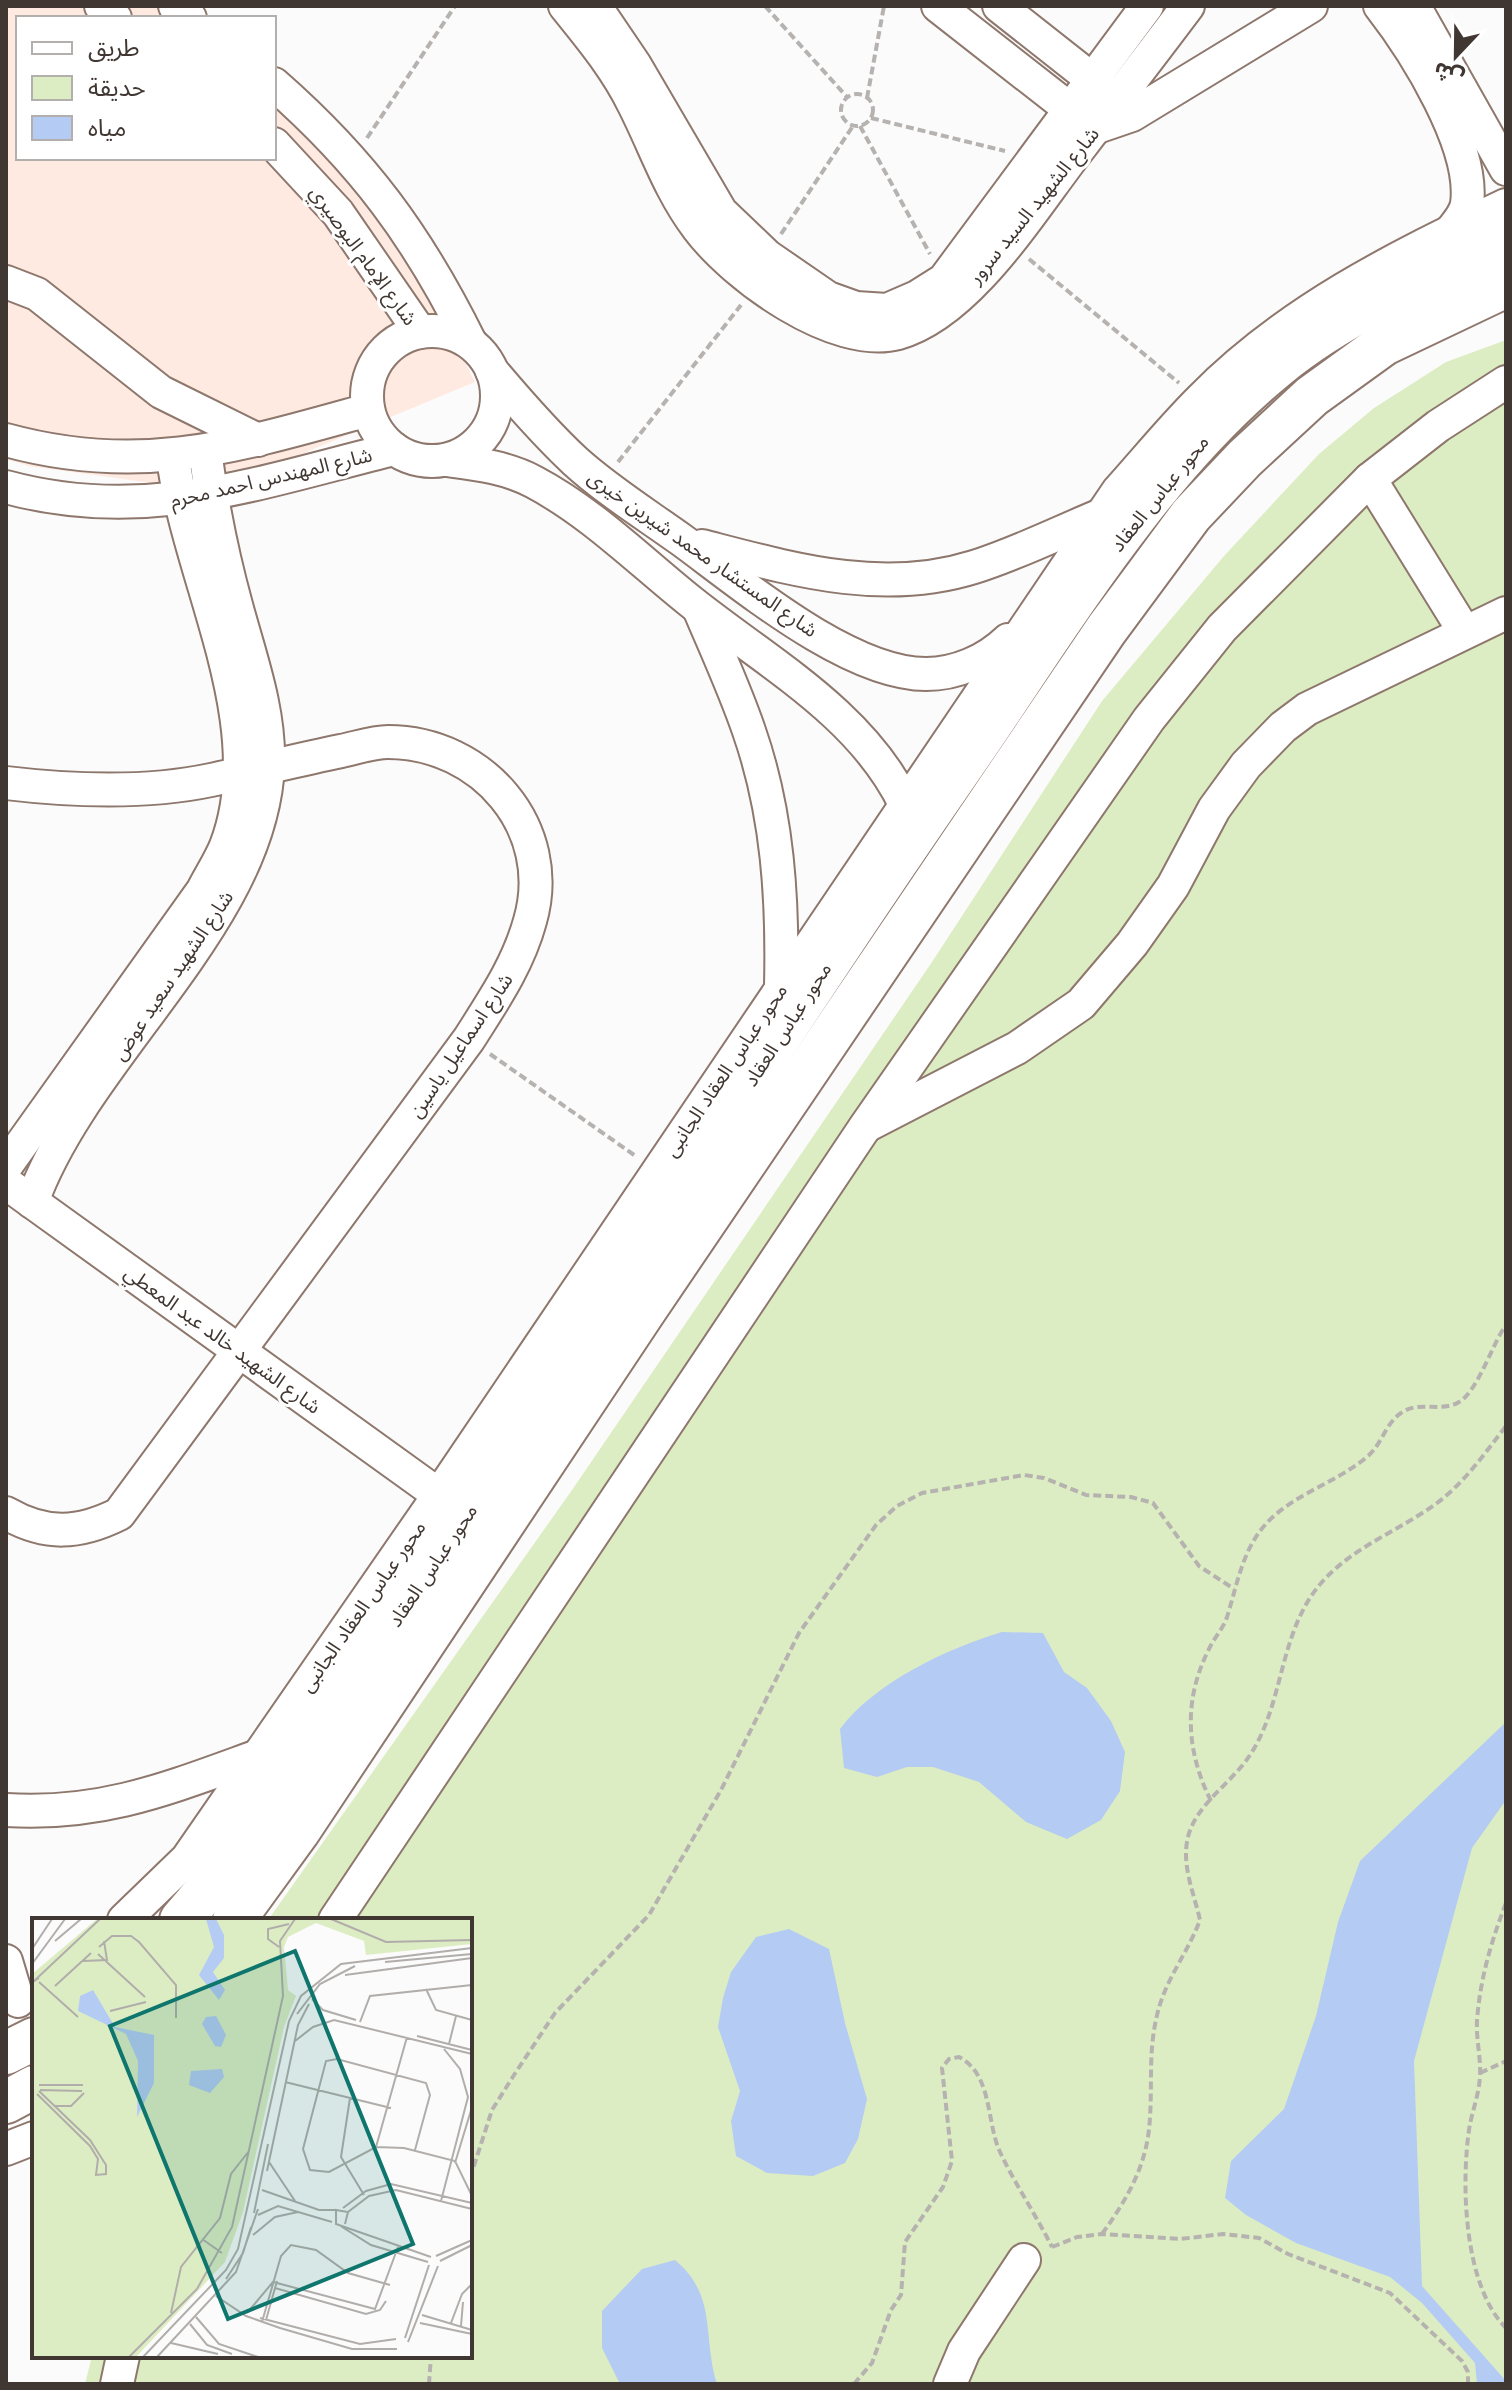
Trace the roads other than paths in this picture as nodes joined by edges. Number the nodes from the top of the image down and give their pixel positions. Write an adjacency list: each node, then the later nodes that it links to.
1 (565, 6): 21 (street, شارع الشهيد السيد سرور)
2 (595, 6): 21 (street, شارع الشهيد السيد سرور)
3 (938, 6): 13 (street)
4 (999, 6): 10 (street)
5 (1147, 6): 10 (street, شارع الشهيد السيد سرور)
6 (1188, 6): 12 (street, شارع الشهيد السيد سرور)
7 (1311, 6): 15 (street)
8 (1380, 6): 14 (street)
9 (1414, 6): 14 (street)
10 (1091, 78): 12 (street); 13 (street, شارع الشهيد السيد سرور)
11 (276, 86): 25 (street)
12 (1117, 99): 15 (street, شارع الشهيد السيد سرور)
13 (1068, 110): 15 (street); 21 (street, شارع الشهيد السيد سرور)
14 (1463, 123): 17 (street); 20 (street)
15 (1094, 128): 21 (street, شارع الشهيد السيد سرور)
16 (276, 146): 24 (street, شارع الإمام البوصيري)
17 (1506, 169)
18 (1506, 205): 20 (street, محور عباس العقاد الجانبى)
19 (1506, 243): 20 (main road, محور عباس العقاد)
20 (1456, 247): 39 (street, محور عباس العقاد الجانبى); 43 (main road, محور عباس العقاد)
21 (763, 270)
22 (6, 282): 30 (street)
23 (1506, 286): 53 (main road, محور عباس العقاد)
24 (420, 332): 25 (street); 28 (street)
25 (470, 342): 26 (street)
26 (492, 371): 34 (street); 40 (street, شارع المستشار محمد شيرين خيرى)
27 (1506, 382): 35 (street)
28 (368, 410): 30 (street, شارع المهندس احمد محرم); 31 (street)
29 (6, 440): 33 (street, شارع المهندس احمد محرم)
30 (258, 440): 32 (street, شارع المهندس احمد محرم)
31 (394, 449): 34 (street); 37 (street, شارع المهندس احمد محرم)
32 (205, 451): 33 (street, شارع المهندس احمد محرم); 37 (street, شارع الشهيد سعيد عوض)
33 (173, 457): 38 (street, شارع الشهيد سعيد عوض)
34 (446, 460): 41 (street, شارع المستشار محمد شيرين خيرى)
35 (1370, 479): 44 (street); 50 (street)
36 (6, 487): 38 (street, شارع المهندس احمد محرم)
37 (211, 494): 38 (street, شارع المهندس احمد محرم); 45 (street, شارع الشهيد سعيد عوض)
38 (178, 501): 45 (street, شارع الشهيد سعيد عوض)
39 (1099, 516): 40 (street); 43 (street, محور عباس العقاد الجانبى)
40 (683, 542): 43 (street, شارع المستشار محمد شيرين خيرى)
41 (699, 608): 47 (street, شارع المستشار محمد شيرين خيرى); 49 (street)
42 (1506, 613): 44 (street)
43 (1039, 630): 47 (street, محور عباس العقاد الجانبى); 48 (main road, محور عباس العقاد)
44 (1464, 631): 50 (street)
45 (254, 770): 46 (street, شارع اسماعيل ياسين); 51 (street, شارع الشهيد سعيد عوض); 52 (street, شارع الشهيد سعيد عوض); 54 (street, شارع اسماعيل ياسين)
46 (6, 783)
47 (905, 804): 48 (street, محور عباس العقاد الجانبى)
48 (851, 905): 49 (street, محور عباس العقاد الجانبى); 53 (main road, محور عباس العقاد)
49 (781, 986): 56 (street, محور عباس العقاد الجانبى)
50 (865, 1127): 64 (street)
51 (6, 1166)
52 (19, 1192): 54 (street, شارع الشهيد خالد عبد المعطي)
53 (631, 1301): 55 (main road, محور عباس العقاد)
54 (240, 1351): 56 (street, شارع الشهيد خالد عبد المعطي); 57 (street, شارع اسماعيل ياسين)
55 (578, 1379): 58 (main road, محور عباس العقاد); 63 (main road, محور عباس العقاد)
56 (439, 1495): 58 (street, محور عباس العقاد الجانبى)
57 (6, 1513)
58 (374, 1620): 59 (street, محور عباس العقاد الجانبى); 62 (main road, محور عباس العقاد)
59 (258, 1756): 60 (street); 61 (street, محور عباس العقاد الجانبى)
60 (6, 1810)
61 (126, 1918)
62 (183, 1918)
63 (235, 1918)
64 (336, 1918)
65 (6, 1961): 66 (street)
66 (19, 2000)
67 (32, 2040): 68 (main road)
68 (6, 2053)
69 (32, 2088): 70 (main road)
70 (6, 2102)
71 (32, 2139): 72 (street)
72 (6, 2149)
73 (1038, 2253): 76 (street)
74 (123, 2358): 75 (street)
75 (117, 2384)
76 (950, 2384)

